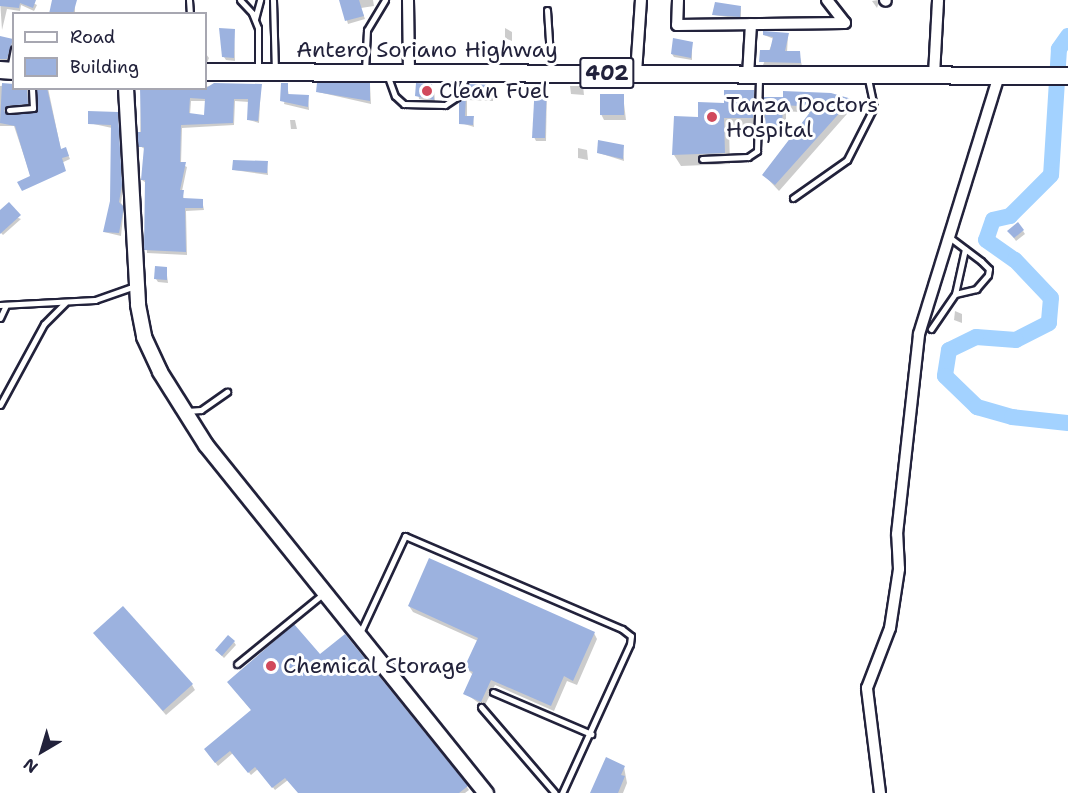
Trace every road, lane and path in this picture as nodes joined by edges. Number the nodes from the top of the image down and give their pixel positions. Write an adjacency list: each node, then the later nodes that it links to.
1 (240, 0): 11 (lane)
2 (260, 0): 11 (lane)
3 (273, 0): 16 (lane)
4 (386, 0): 17 (lane)
5 (408, 0): 19 (street)
6 (641, 0): 15 (street)
7 (678, 0): 12 (street)
8 (827, 0): 12 (street)
9 (938, 0): 23 (street)
10 (547, 10): 21 (lane)
11 (255, 21): 16 (lane)
12 (751, 24): 24 (street)
13 (1068, 64): 22 (main road, Antero Soriano Highway / 402)
14 (207, 72): 16 (main road, Antero Soriano Highway / 402)
15 (636, 72): 21 (main road, Antero Soriano Highway / 402); 24 (main road, Antero Soriano Highway / 402)
16 (267, 73): 17 (main road, Antero Soriano Highway / 402)
17 (365, 73): 18 (main road, Antero Soriano Highway / 402)
18 (386, 73): 19 (main road, Antero Soriano Highway / 402); 20 (lane)
19 (409, 73): 20 (main road, Antero Soriano Highway / 402)
20 (467, 73): 21 (main road, Antero Soriano Highway / 402)
21 (552, 73)
22 (1030, 74): 26 (main road, Antero Soriano Highway / 402); 27 (main road, Antero Soriano Highway / 402); 28 (main road, Antero Soriano Highway / 402)
23 (934, 75): 25 (main road, Antero Soriano Highway / 402); 26 (main road, Antero Soriano Highway / 402)
24 (754, 76): 25 (main road, Antero Soriano Highway / 402); 32 (lane)
25 (867, 76): 33 (lane)
26 (1003, 76): 34 (street)
27 (1068, 76)
28 (1068, 82)
29 (32, 90): 31 (lane)
30 (126, 90): 36 (street)
31 (9, 110)
32 (702, 159)
33 (793, 198)
34 (950, 238): 35 (lane); 54 (street)
35 (965, 249): 37 (lane); 37 (lane)
36 (136, 285): 38 (lane); 44 (street)
37 (955, 294): 41 (lane)
38 (65, 303): 39 (lane); 43 (lane)
39 (3, 305): 40 (lane)
40 (0, 318)
41 (931, 329)
42 (227, 392): 44 (lane)
43 (0, 405)
44 (182, 411): 45 (street)
45 (324, 593): 46 (street); 47 (lane)
46 (359, 635): 50 (lane); 51 (street)
47 (237, 664)
48 (493, 692): 50 (lane)
49 (481, 707): 52 (lane)
50 (591, 734): 53 (lane)
51 (486, 793)
52 (555, 793)
53 (562, 793)
54 (880, 793)

